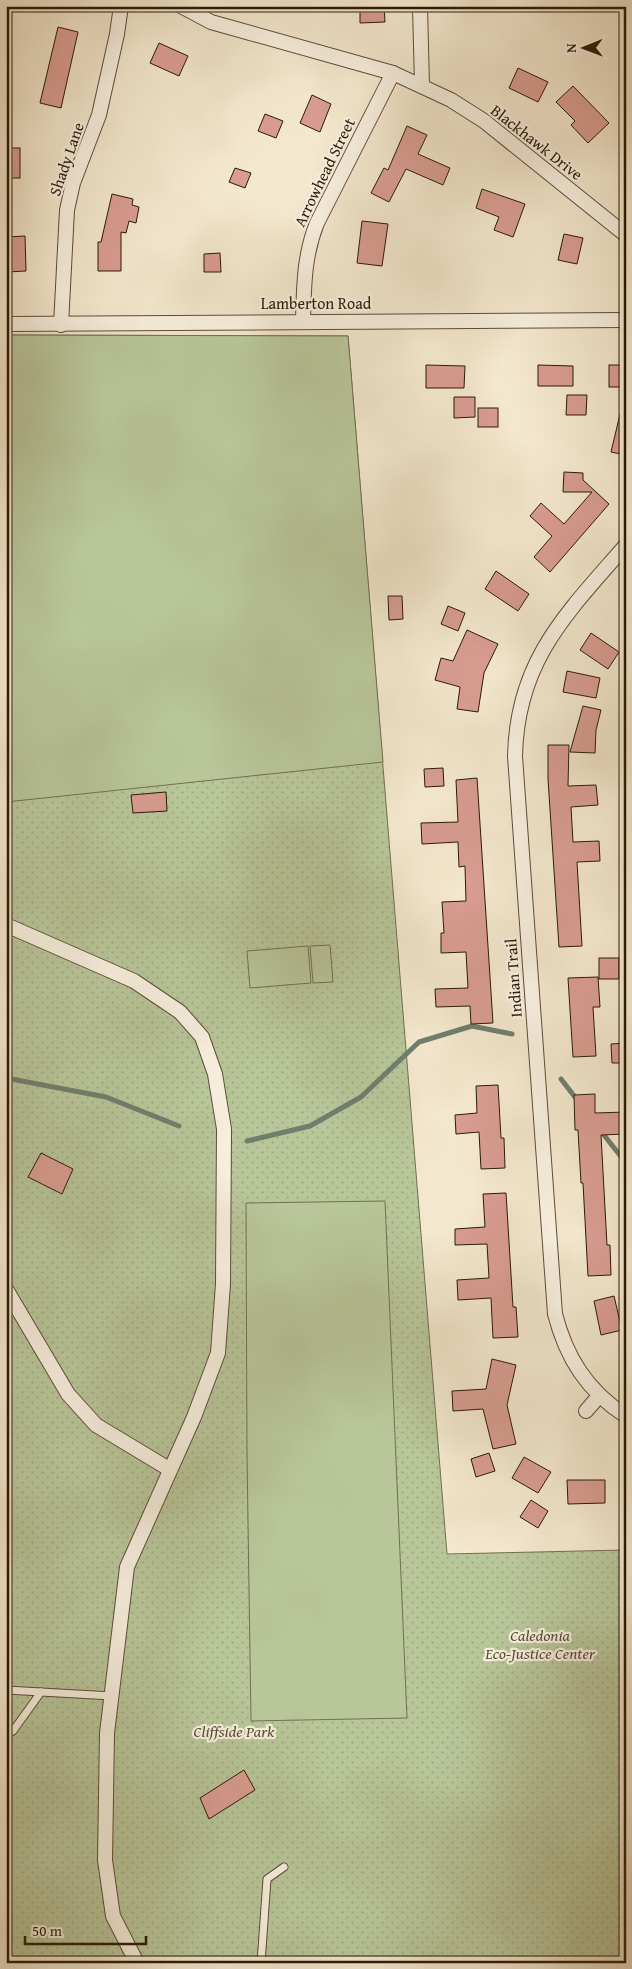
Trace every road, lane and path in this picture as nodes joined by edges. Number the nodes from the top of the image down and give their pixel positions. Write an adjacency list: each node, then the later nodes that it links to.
1 (121, 6): 10 (street, Shady Lane)
2 (181, 6): 4 (street)
3 (420, 6): 5 (street)
4 (393, 74): 5 (street, Blackhawk Drive); 7 (street, Arrowhead Street)
5 (422, 85): 6 (street, Blackhawk Drive)
6 (626, 235)
7 (303, 320): 8 (street, Lamberton Road); 10 (street, Lamberton Road)
8 (626, 320)
9 (6, 324): 10 (street, Lamberton Road)
10 (61, 325)
11 (626, 545): 14 (street, Indian Trail)
12 (6, 925): 17 (street)
13 (6, 1289): 17 (street)
14 (599, 1396): 15 (street); 16 (street, Indian Trail)
15 (586, 1411)
16 (626, 1416)
17 (169, 1469): 20 (street)
18 (6, 1690): 19 (lane)
19 (41, 1692): 20 (lane); 21 (lane)
20 (112, 1696): 23 (street)
21 (6, 1735)
22 (284, 1867): 24 (lane)
23 (137, 1963)
24 (261, 1963)

